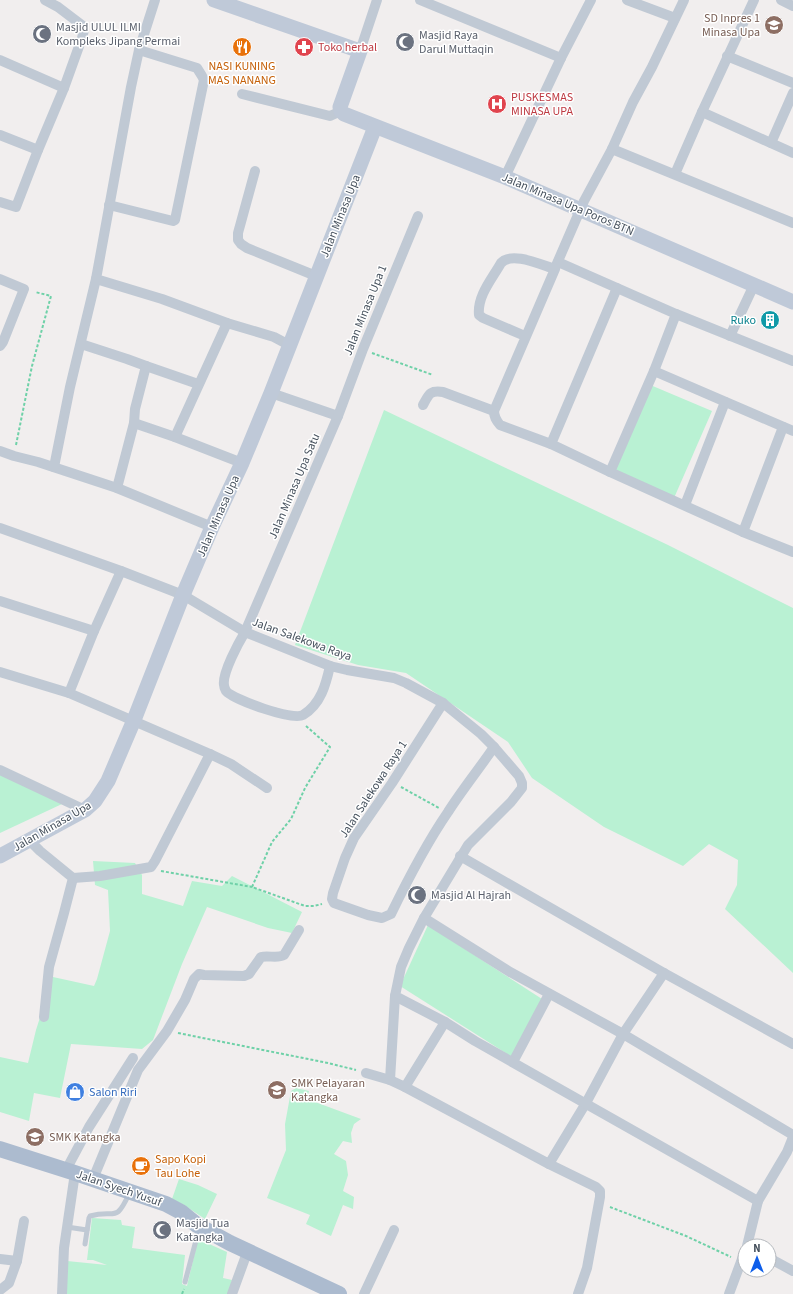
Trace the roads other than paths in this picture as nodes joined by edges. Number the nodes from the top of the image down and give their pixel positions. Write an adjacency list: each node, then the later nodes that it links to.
1 (45, 0): 19 (street)
2 (155, 0): 13 (street)
3 (214, 0): 14 (street)
4 (377, 0): 14 (street)
5 (420, 0): 16 (street)
6 (591, 0): 16 (street)
7 (627, 0): 12 (street)
8 (684, 0): 12 (street)
9 (754, 0): 15 (street)
10 (781, 0): 11 (street)
11 (793, 6)
12 (676, 18): 27 (street)
13 (139, 50): 34 (street); 34 (street)
14 (360, 51): 22 (street)
15 (727, 56): 18 (street); 23 (street)
16 (561, 58): 32 (street)
17 (0, 60): 19 (street)
18 (793, 83)
19 (64, 88): 28 (street)
20 (793, 93): 26 (street)
21 (242, 94): 22 (street)
22 (341, 111): 24 (street, Jalan Minasa Upa Poros BTN)
23 (702, 112): 26 (street); 31 (street)
24 (375, 127): 32 (street, Jalan Minasa Upa Poros BTN); 39 (street, Jalan Minasa Upa)
25 (0, 134): 28 (street)
26 (771, 143): 29 (street)
27 (612, 149): 31 (street); 35 (street)
28 (38, 150): 33 (street)
29 (793, 153)
30 (255, 172): 39 (street)
31 (675, 174): 37 (street)
32 (505, 177): 35 (street, Jalan Minasa Upa Poros BTN)
33 (0, 202)
34 (109, 205): 41 (street)
35 (580, 209): 38 (street); 42 (street, Jalan Minasa Upa Poros BTN)
36 (418, 216): 60 (street, Jalan Minasa Upa 1)
37 (793, 223)
38 (556, 266): 43 (street); 47 (street); 47 (street)
39 (316, 276): 50 (street, Jalan Minasa Upa)
40 (0, 279): 51 (street)
41 (96, 279): 46 (street); 49 (street)
42 (754, 285): 44 (street, Jalan Minasa Upa Poros BTN); 48 (street)
43 (617, 288): 45 (street); 65 (street)
44 (793, 302)
45 (676, 314): 48 (street); 54 (street)
46 (227, 323): 50 (street); 55 (street)
47 (525, 336): 59 (street)
48 (730, 336): 52 (street)
49 (81, 344): 53 (street); 68 (street)
50 (289, 344): 56 (street, Jalan Minasa Upa)
51 (0, 346)
52 (793, 361)
53 (146, 366): 55 (street); 61 (street)
54 (654, 371): 57 (street); 69 (street)
55 (198, 384): 64 (street)
56 (271, 393): 60 (street); 67 (street, Jalan Minasa Upa)
57 (726, 402): 62 (street); 71 (street)
58 (423, 405): 59 (street)
59 (494, 411): 65 (street)
60 (338, 416): 80 (street, Jalan Minasa Upa Satu)
61 (134, 423): 64 (street); 70 (street)
62 (783, 426): 63 (street); 74 (street)
63 (793, 431)
64 (175, 437): 67 (street)
65 (551, 444): 69 (street)
66 (0, 451): 68 (street)
67 (242, 463): 72 (street, Jalan Minasa Upa)
68 (54, 467): 70 (street)
69 (610, 472): 71 (street)
70 (117, 488): 72 (street)
71 (685, 505): 74 (street)
72 (212, 527): 77 (street, Jalan Minasa Upa)
73 (0, 528): 76 (street, Jalan Salekowa Raya)
74 (743, 532): 75 (street)
75 (793, 552)
76 (121, 571): 77 (street, Jalan Salekowa Raya); 79 (street)
77 (183, 595): 80 (street, Jalan Salekowa Raya); 85 (street, Jalan Minasa Upa)
78 (0, 601): 79 (street)
79 (94, 630): 83 (street)
80 (245, 632): 81 (street, Jalan Salekowa Raya); 81 (street, Jalan Minasa Upa Satu)
81 (330, 666): 84 (street, Jalan Salekowa Raya)
82 (0, 672): 83 (street)
83 (69, 693): 85 (street)
84 (443, 703): 86 (street, Jalan Salekowa Raya); 86 (street, Jalan Salekowa Raya 1)
85 (134, 720): 87 (street); 90 (street, Jalan Minasa Upa)
86 (494, 747): 93 (street, Jalan Salekowa Raya)
87 (210, 754): 89 (street); 94 (street)
88 (0, 770): 90 (street)
89 (266, 788)
90 (85, 810): 91 (street, Jalan Minasa Upa)
91 (29, 840): 92 (street, Jalan Minasa Upa); 94 (street)
92 (0, 856)
93 (460, 856): 95 (street); 97 (street)
94 (73, 878): 100 (street)
95 (424, 918): 98 (street); 99 (street)
96 (299, 930): 115 (street)
97 (664, 973): 102 (street); 103 (street)
98 (549, 994): 102 (street); 105 (street)
99 (395, 996): 101 (street); 107 (street)
100 (44, 1018)
101 (445, 1022): 105 (street); 108 (street)
102 (623, 1034): 109 (street); 110 (street)
103 (793, 1044)
104 (133, 1058): 114 (street)
105 (513, 1062): 109 (street)
106 (366, 1073): 107 (street)
107 (390, 1080): 108 (street)
108 (405, 1087): 113 (street)
109 (586, 1103): 113 (street); 117 (street)
110 (793, 1136): 112 (street)
111 (0, 1148): 114 (main road, Jalan Syech Yusuf)
112 (790, 1154): 117 (street)
113 (548, 1164): 137 (street)
114 (71, 1171): 115 (main road, Jalan Syech Yusuf); 120 (street)
115 (94, 1179): 116 (main road, Jalan Syech Yusuf)
116 (131, 1192): 119 (main road, Jalan Syech Yusuf); 121 (lane)
117 (758, 1202): 123 (street)
118 (24, 1221): 127 (street)
119 (200, 1226): 125 (main road, Jalan Syech Yusuf); 131 (lane)
120 (67, 1227): 121 (lane); 133 (street)
121 (87, 1230): 124 (lane)
122 (394, 1230): 136 (street)
123 (748, 1238)
124 (85, 1244)
125 (248, 1250): 134 (street); 135 (main road, Jalan Syech Yusuf)
126 (0, 1259): 127 (street)
127 (16, 1261): 132 (street)
128 (777, 1262): 129 (street)
129 (793, 1271)
130 (737, 1274): 138 (street)
131 (185, 1282)
132 (0, 1290)
133 (62, 1294)
134 (232, 1294)
135 (338, 1294)
136 (364, 1294)
137 (578, 1294)
138 (729, 1294)

